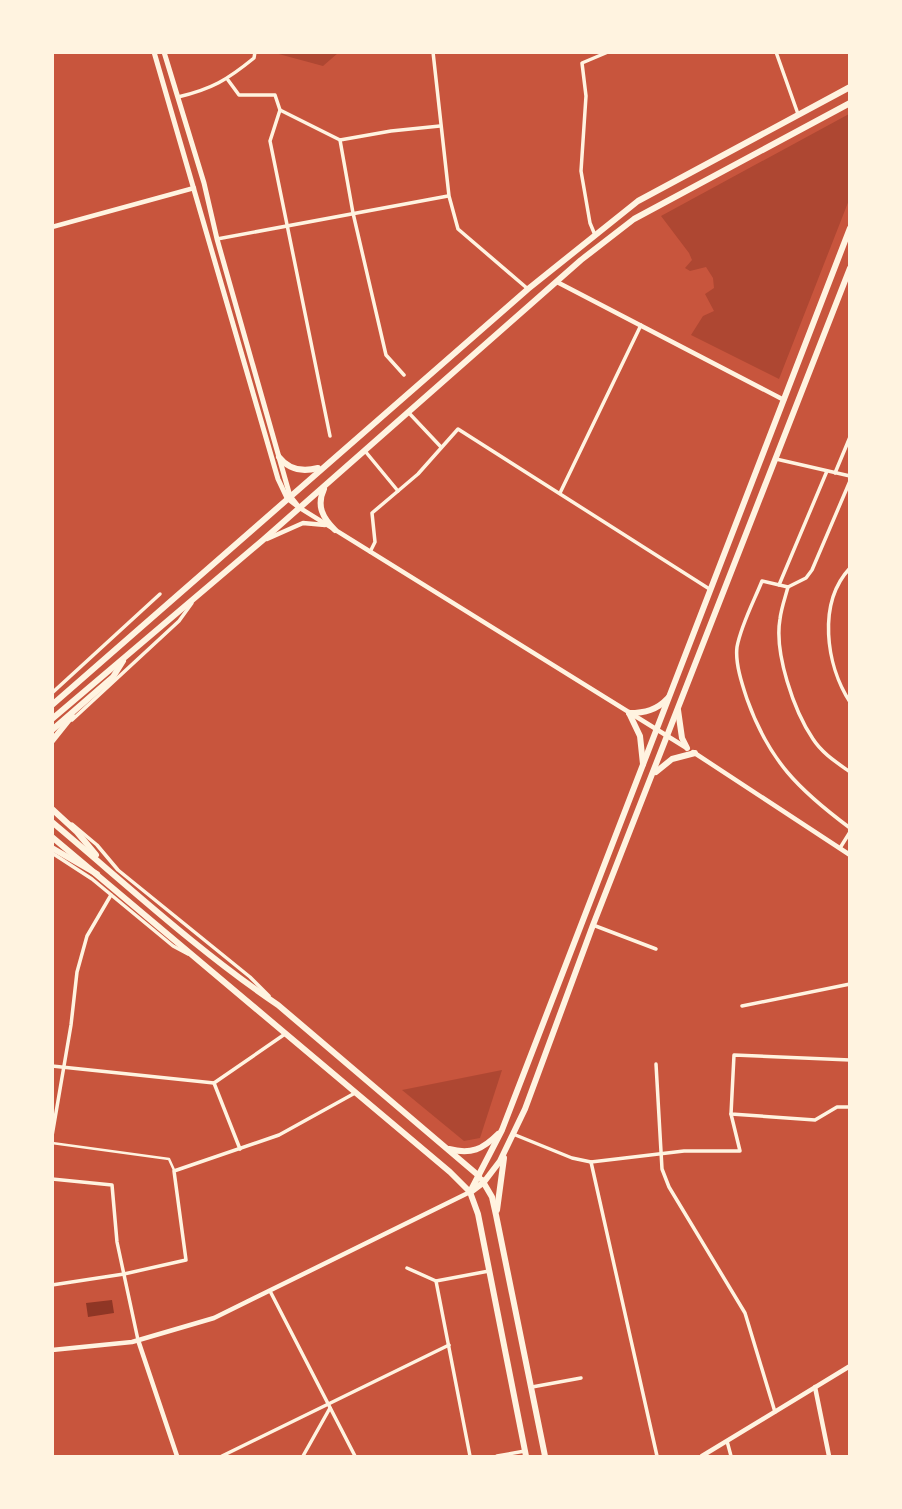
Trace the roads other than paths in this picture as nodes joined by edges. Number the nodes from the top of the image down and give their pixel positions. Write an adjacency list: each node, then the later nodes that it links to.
1 (154, 52): 15 (main road)
2 (164, 52): 9 (main road)
3 (255, 52): 7 (street)
4 (433, 52): 13 (street)
5 (608, 52): 21 (street)
6 (776, 52): 12 (street)
7 (228, 80): 9 (street); 11 (street)
8 (849, 87): 12 (main road)
9 (178, 97): 22 (main road)
10 (849, 103): 24 (main road)
11 (280, 110): 14 (street); 18 (street)
12 (798, 114): 21 (main road)
13 (440, 126): 14 (street); 16 (street)
14 (340, 140): 17 (street)
15 (194, 188): 19 (street); 44 (main road)
16 (449, 196): 17 (street); 25 (street)
17 (353, 213): 18 (street); 27 (street)
18 (289, 225): 22 (street); 30 (street)
19 (52, 227)
20 (849, 228): 28 (main road)
21 (595, 235): 25 (main road)
22 (216, 239): 34 (main road)
23 (849, 268): 35 (main road)
24 (557, 282): 26 (street); 29 (main road)
25 (527, 289): 36 (main road)
26 (641, 325): 28 (street); 43 (street)
27 (404, 374)
28 (784, 400): 52 (main road)
29 (408, 413): 32 (street); 33 (main road)
30 (330, 436)
31 (849, 437): 38 (street)
32 (441, 447): 42 (street); 43 (street)
33 (365, 451): 41 (main road); 42 (street)
34 (279, 457): 36 (main road); 44 (main road)
35 (776, 459): 37 (street); 60 (main road)
36 (323, 466): 44 (main road)
37 (827, 471): 38 (street); 50 (street)
38 (835, 473): 39 (street)
39 (849, 476)
40 (849, 481): 51 (street)
41 (326, 485): 45 (main road); 46 (main road)
42 (398, 491): 48 (street)
43 (560, 493): 52 (street)
44 (288, 497): 45 (main road); 59 (main road)
45 (300, 508): 46 (street); 47 (main road)
46 (332, 528): 47 (street); 48 (street)
47 (263, 540): 54 (main road)
48 (370, 552): 62 (street)
49 (849, 568): 58 (street)
50 (779, 585): 51 (street); 75 (street)
51 (788, 587): 71 (street)
52 (711, 590): 57 (main road)
53 (160, 594): 56 (street)
54 (196, 597): 55 (main road); 61 (street)
55 (125, 657): 61 (main road); 63 (main road)
56 (55, 692)
57 (670, 696): 62 (main road); 65 (main road)
58 (849, 702)
59 (52, 705)
60 (678, 709): 66 (main road); 68 (main road)
61 (77, 712): 64 (main road); 67 (main road)
62 (629, 713): 65 (street); 70 (main road)
63 (52, 719)
64 (52, 730)
65 (657, 730): 66 (street); 70 (main road)
66 (668, 736): 68 (street); 72 (main road)
67 (52, 739)
68 (687, 748): 69 (street)
69 (695, 753): 72 (main road); 77 (street)
70 (643, 766): 98 (main road)
71 (849, 772)
72 (652, 775): 83 (main road)
73 (52, 808): 80 (main road); 87 (street)
74 (52, 822): 80 (main road)
75 (849, 830): 77 (street)
76 (52, 837): 81 (main road)
77 (840, 849): 79 (street)
78 (52, 850): 81 (main road); 82 (street)
79 (849, 855)
80 (103, 864): 87 (main road)
81 (97, 874): 85 (main road)
82 (111, 895): 85 (street); 93 (street)
83 (593, 925): 84 (street); 99 (main road)
84 (656, 949)
85 (198, 960): 89 (main road)
86 (849, 984): 88 (street)
87 (278, 1005): 103 (main road)
88 (742, 1006)
89 (285, 1034): 94 (street); 95 (main road)
90 (849, 1060): 97 (street)
91 (656, 1064): 105 (street)
92 (52, 1066): 93 (street)
93 (63, 1067): 94 (street); 100 (street)
94 (214, 1083): 102 (street)
95 (355, 1093): 102 (street); 111 (main road)
96 (849, 1107): 97 (street)
97 (731, 1114): 105 (street)
98 (502, 1130): 103 (main road); 108 (main road)
99 (513, 1134): 104 (main road); 106 (street)
100 (52, 1136)
101 (52, 1143): 107 (street)
102 (240, 1149): 107 (street)
103 (449, 1149): 108 (main road)
104 (505, 1152): 110 (main road); 112 (main road)
105 (661, 1153): 106 (street); 127 (street)
106 (591, 1162): 137 (street)
107 (174, 1171): 115 (street)
108 (479, 1176): 110 (main road); 111 (main road)
109 (52, 1179): 115 (street)
110 (484, 1182): 111 (main road); 112 (main road)
111 (470, 1192): 114 (main road); 118 (street)
112 (496, 1215): 124 (main road)
113 (407, 1268): 116 (street)
114 (489, 1271): 116 (street); 129 (main road)
115 (124, 1274): 117 (street); 119 (street)
116 (436, 1281): 120 (street)
117 (52, 1285)
118 (270, 1291): 119 (street); 126 (street)
119 (138, 1340): 121 (street); 130 (street)
120 (449, 1345): 126 (street); 134 (street)
121 (52, 1350)
122 (849, 1366): 125 (street)
123 (581, 1378): 124 (street)
124 (531, 1387): 136 (main road)
125 (815, 1387): 127 (street); 140 (street)
126 (329, 1407): 131 (street); 132 (street); 133 (street)
127 (775, 1412): 128 (street)
128 (727, 1441): 138 (street); 139 (street)
129 (526, 1454): 135 (street)
130 (177, 1457)
131 (222, 1457)
132 (303, 1457)
133 (355, 1457)
134 (470, 1457)
135 (497, 1457)
136 (545, 1457)
137 (657, 1457)
138 (702, 1457)
139 (732, 1457)
140 (829, 1457)

